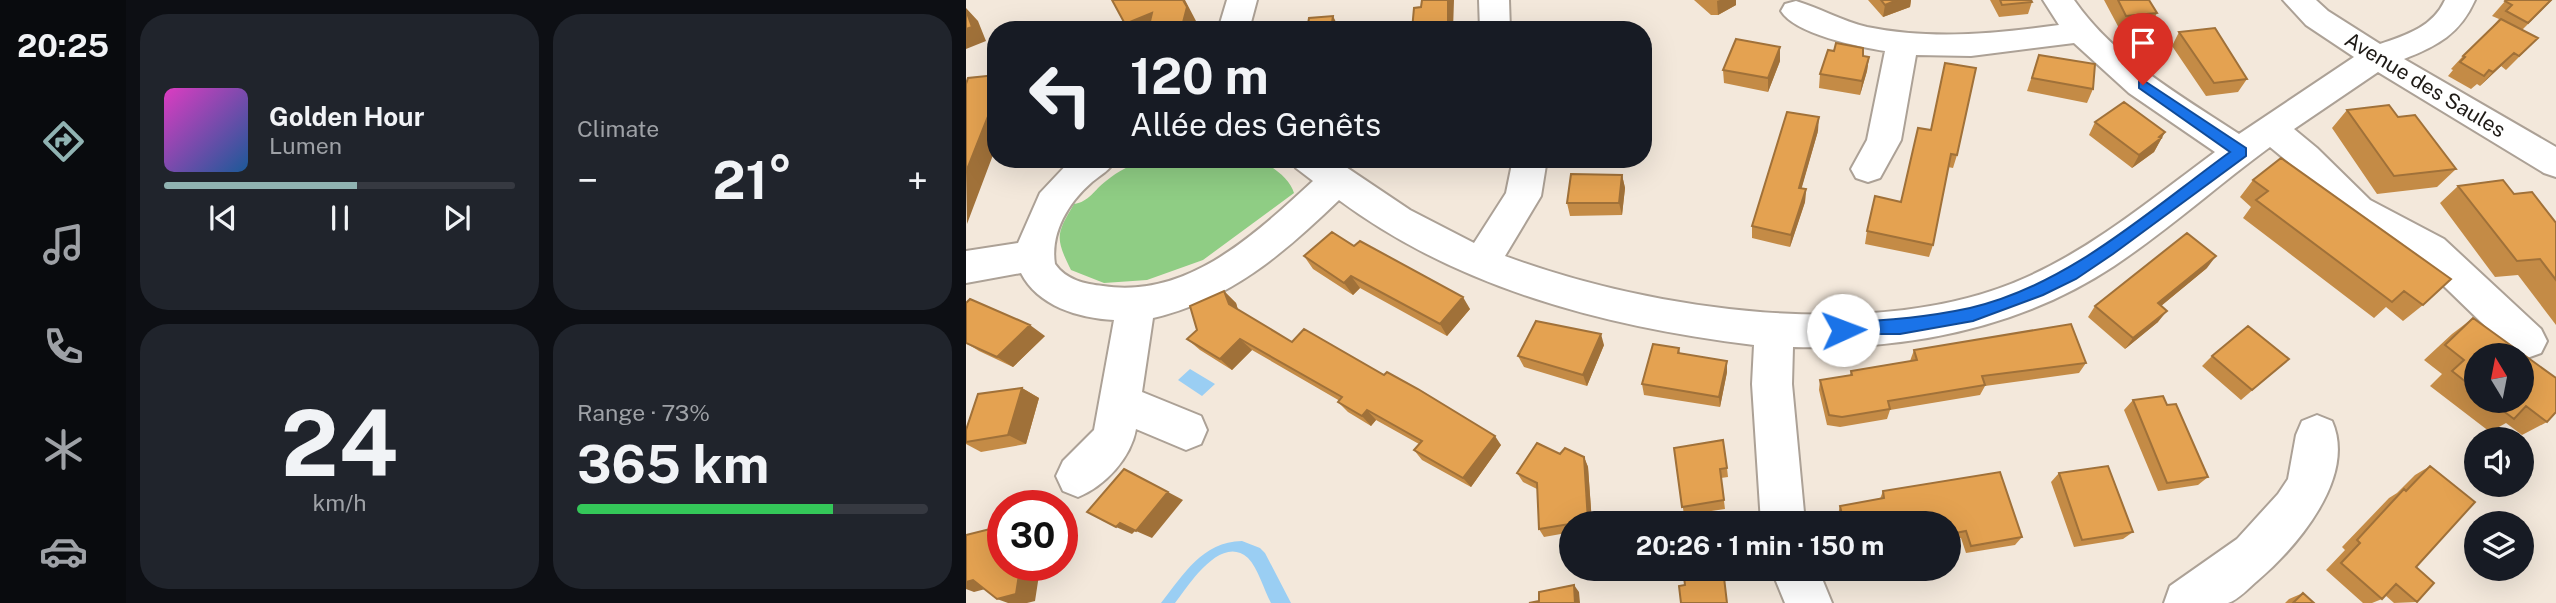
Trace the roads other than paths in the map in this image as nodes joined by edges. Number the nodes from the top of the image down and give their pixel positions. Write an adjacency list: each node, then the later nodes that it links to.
1 (1240, 0): 7 (street)
2 (1494, 0): 8 (street)
3 (2058, 0): 9 (street)
4 (2298, 0): 11 (street, Avenue des Saules)
5 (2460, 0): 11 (street)
6 (1796, 11): 10 (street)
7 (1235, 21)
8 (1495, 21)
9 (2080, 32): 10 (street); 13 (street)
10 (1902, 44): 18 (street)
11 (2378, 58): 12 (street); 14 (street, Avenue des Saules)
12 (2271, 129): 13 (street); 24 (street)
13 (2241, 152): 23 (street)
14 (2556, 164)
15 (1087, 168): 19 (street)
16 (1528, 168): 20 (street)
17 (1323, 169): 20 (street); 22 (street)
18 (1868, 169)
19 (1034, 255): 21 (street); 22 (street)
20 (1481, 263): 23 (street)
21 (966, 267)
22 (1136, 304): 25 (street)
23 (1774, 329): 29 (street)
24 (2527, 341)
25 (1121, 402): 26 (street); 28 (street)
26 (1186, 430)
27 (2317, 435): 32 (street)
28 (1078, 475)
29 (1782, 511)
30 (1799, 581): 31 (street)
31 (1809, 603)
32 (2187, 603)

